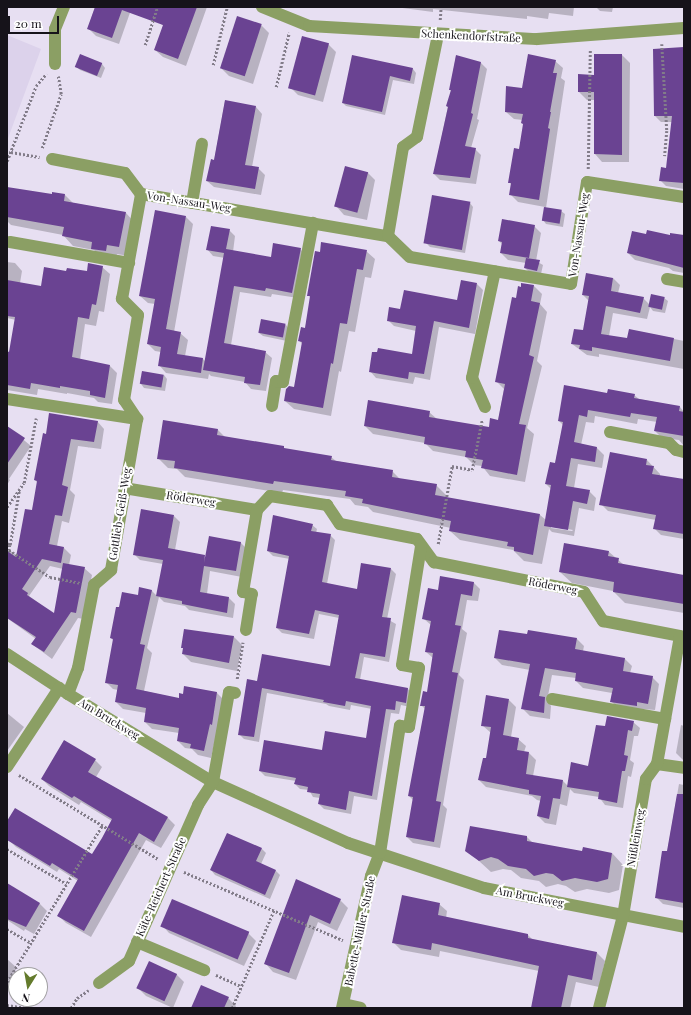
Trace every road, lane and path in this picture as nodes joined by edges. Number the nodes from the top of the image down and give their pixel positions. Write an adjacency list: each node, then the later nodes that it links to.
1 (64, 7): 11 (street)
2 (157, 7): 10 (path)
3 (227, 7): 12 (path)
4 (262, 7): 5 (street, Schenkendorfstraße)
5 (292, 20): 8 (street, Schenkendorfstraße); 13 (path)
6 (684, 28): 7 (street, Schenkendorfstraße)
7 (661, 29): 9 (street, Schenkendorfstraße); 16 (path)
8 (438, 35): 9 (street, Schenkendorfstraße); 25 (street)
9 (591, 35): 20 (path)
10 (145, 45)
11 (56, 64): 15 (path); 17 (path)
12 (213, 65)
13 (276, 87)
14 (202, 144): 23 (street)
15 (11, 152): 17 (path); 19 (path)
16 (665, 156)
17 (39, 157): 18 (path)
18 (52, 159): 21 (street, Von-Nassau-Weg)
19 (7, 161)
20 (587, 182): 22 (street, Von-Nassau-Weg); 28 (street, Von-Nassau-Weg)
21 (141, 194): 23 (street, Von-Nassau-Weg); 27 (street)
22 (684, 197)
23 (192, 203): 24 (street, Von-Nassau-Weg)
24 (313, 223): 25 (street, Von-Nassau-Weg); 33 (street)
25 (388, 236): 28 (street, Von-Nassau-Weg)
26 (10, 242): 27 (street)
27 (129, 263): 35 (street)
28 (495, 271): 34 (street)
29 (667, 279): 30 (street)
30 (684, 282)
31 (7, 399): 32 (street)
32 (38, 403): 35 (street); 39 (path)
33 (272, 406)
34 (485, 407): 44 (path)
35 (136, 419): 38 (street, Gottlieb-Geiß-Weg)
36 (610, 432): 37 (street)
37 (684, 452)
38 (124, 488): 41 (street, Röderweg); 45 (street, Gottlieb-Geiß-Weg)
39 (19, 491): 40 (path); 42 (path)
40 (7, 507)
41 (257, 510): 43 (street); 46 (street)
42 (8, 544): 45 (path)
43 (421, 546): 44 (street); 59 (street)
44 (434, 562): 47 (street, Röderweg)
45 (94, 586): 49 (street)
46 (246, 630): 50 (path)
47 (682, 635): 52 (street, Nüßleinweg)
48 (7, 654): 49 (street, Am Bruckweg)
49 (64, 691): 55 (street); 56 (street, Am Bruckweg)
50 (235, 693): 56 (street)
51 (552, 699): 52 (street)
52 (665, 718): 53 (street, Nüßleinweg)
53 (657, 764): 54 (street); 63 (street, Nüßleinweg)
54 (684, 768)
55 (10, 770): 57 (path)
56 (213, 782): 59 (street, Am Bruckweg); 60 (street, Käte-Reichert-Straße)
57 (102, 826): 60 (path); 61 (path)
58 (7, 849): 61 (path)
59 (380, 853): 63 (street, Am Bruckweg); 68 (street, Babette-Müller-Straße)
60 (171, 867): 62 (path); 66 (street, Käte-Reichert-Straße)
61 (67, 884): 67 (path)
62 (274, 910): 68 (path); 72 (path)
63 (623, 916): 64 (street, Am Bruckweg); 79 (street, Nüßleinweg)
64 (684, 927)
65 (7, 929): 67 (path)
66 (137, 942): 69 (street); 71 (street, Käte-Reichert-Straße)
67 (31, 943): 70 (path)
68 (357, 946): 74 (street, Babette-Müller-Straße)
69 (204, 970): 72 (path)
70 (7, 982)
71 (99, 984): 76 (path)
72 (241, 986): 77 (path)
73 (7, 1005): 75 (path)
74 (343, 1006): 78 (street)
75 (25, 1008)
76 (71, 1008)
77 (232, 1008)
78 (361, 1008)
79 (599, 1008)

